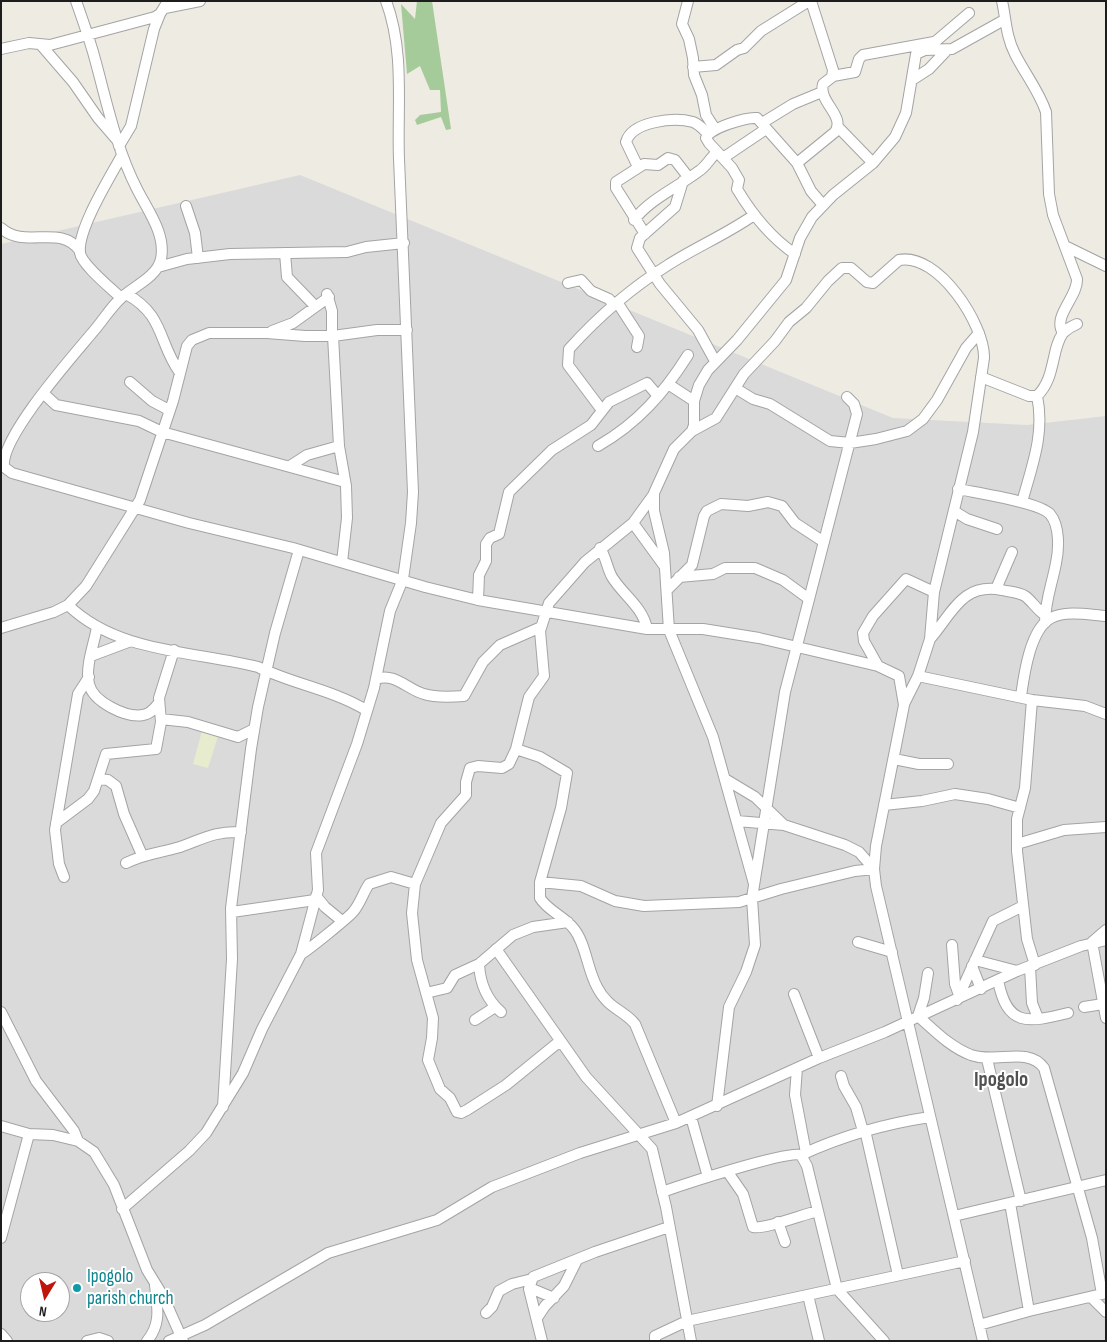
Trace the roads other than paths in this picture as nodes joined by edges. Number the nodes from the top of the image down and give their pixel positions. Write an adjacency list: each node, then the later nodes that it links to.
1 (76, 1): 10 (street)
2 (200, 1): 7 (street)
3 (386, 1): 34 (street)
4 (688, 1): 15 (street)
5 (810, 1): 15 (street); 16 (street)
6 (1002, 1): 9 (street)
7 (164, 8): 10 (street); 22 (street)
8 (969, 13): 12 (street)
9 (1004, 20): 14 (street); 35 (street)
10 (88, 36): 11 (street); 22 (street)
11 (40, 45): 13 (street); 22 (street)
12 (931, 46): 14 (street); 16 (street); 17 (street)
13 (1, 49)
14 (947, 50): 17 (street)
15 (693, 67): 21 (street)
16 (832, 76): 18 (street)
17 (912, 80): 25 (street)
18 (822, 92): 19 (street); 20 (street)
19 (764, 126): 21 (street); 23 (street); 24 (street)
20 (838, 126): 24 (street); 25 (street)
21 (711, 132): 23 (street); 26 (street)
22 (120, 147): 36 (street); 41 (street)
23 (720, 155): 27 (street); 30 (street)
24 (797, 163): 28 (street)
25 (873, 163): 28 (street)
26 (638, 167): 27 (street); 31 (street)
27 (686, 180): 31 (street); 33 (street)
28 (823, 205): 38 (street)
29 (186, 206): 39 (street)
30 (754, 214): 38 (street); 42 (street)
31 (634, 220): 33 (street)
32 (1, 228): 36 (street)
33 (644, 234): 42 (street)
34 (404, 243): 37 (street); 48 (street)
35 (1067, 247): 40 (street); 51 (street)
36 (80, 251): 44 (street)
37 (285, 253): 39 (street); 46 (street)
38 (795, 254): 55 (street)
39 (198, 258): 41 (street)
40 (1106, 266)
41 (158, 267): 44 (street)
42 (654, 275): 45 (street); 55 (street)
43 (568, 283): 45 (street)
44 (123, 296): 56 (street); 61 (street)
45 (616, 303): 53 (street); 66 (street)
46 (315, 306): 49 (street); 52 (street)
47 (1077, 324): 51 (street)
48 (407, 330): 52 (street); 89 (street)
49 (267, 333): 52 (street); 56 (street)
50 (979, 333): 57 (street); 60 (street); 70 (street)
51 (1063, 333): 64 (street)
52 (333, 336): 71 (street)
53 (637, 347)
54 (688, 355): 59 (street)
55 (715, 361): 65 (street)
56 (180, 373): 67 (street)
57 (981, 377): 64 (street); 75 (street)
58 (130, 382): 67 (street)
59 (668, 384): 62 (street); 65 (street)
60 (735, 388): 68 (street); 70 (street)
61 (43, 393): 69 (street); 78 (street)
62 (658, 396): 66 (street); 72 (street)
63 (847, 396): 70 (street)
64 (1037, 396): 77 (street)
65 (694, 401): 68 (street)
66 (601, 409): 94 (street)
67 (170, 410): 69 (street)
68 (692, 431): 76 (street)
69 (162, 432): 73 (street); 78 (street)
70 (850, 443): 82 (street)
71 (339, 446): 73 (street); 74 (street)
72 (598, 446)
73 (290, 466): 74 (street)
74 (345, 482): 86 (street)
75 (958, 489): 77 (street); 79 (street)
76 (654, 493): 80 (street); 87 (street)
77 (1022, 502): 100 (street)
78 (136, 508): 84 (street); 95 (street)
79 (954, 511): 81 (street); 92 (street)
80 (634, 522): 83 (street); 87 (street)
81 (997, 528)
82 (824, 542): 88 (street); 93 (street)
83 (600, 548): 97 (street); 104 (street)
84 (300, 550): 86 (street); 112 (street)
85 (1012, 552): 90 (street)
86 (342, 562): 89 (street)
87 (665, 567): 91 (street)
88 (679, 577): 91 (street); 93 (street)
89 (403, 579): 94 (street); 115 (street)
90 (996, 589): 100 (street); 106 (street)
91 (667, 590): 105 (street)
92 (934, 592): 106 (street); 111 (street)
93 (809, 599): 108 (street)
94 (478, 600): 97 (street)
95 (68, 605): 101 (street); 103 (street)
96 (1106, 606): 98 (street)
97 (545, 612): 102 (street); 104 (street)
98 (1092, 615): 99 (street); 100 (street)
99 (1106, 616)
100 (1045, 619): 116 (street)
101 (97, 627): 107 (street); 110 (street)
102 (541, 627): 115 (street); 124 (street)
103 (1, 628)
104 (647, 629): 105 (street)
105 (669, 630): 108 (street); 128 (street)
106 (930, 639): 113 (street)
107 (131, 642): 109 (street); 110 (street)
108 (798, 646): 111 (street); 130 (street)
109 (174, 650): 112 (street); 118 (street)
110 (91, 656): 114 (street)
111 (878, 666): 119 (street)
112 (267, 671): 120 (street); 123 (street)
113 (918, 676): 116 (street); 119 (street)
114 (89, 677): 118 (street); 134 (street)
115 (376, 679): 120 (street)
116 (1021, 696): 117 (street)
117 (1032, 700): 121 (street); 131 (street)
118 (158, 704): 122 (street)
119 (904, 705): 125 (street)
120 (366, 710): 146 (street)
121 (1106, 714)
122 (161, 719): 123 (street); 127 (street)
123 (254, 729): 137 (street)
124 (516, 749): 143 (street); 144 (street)
125 (894, 759): 126 (street); 129 (street)
126 (948, 764)
127 (98, 779): 134 (street); 139 (street)
128 (725, 779): 130 (street); 132 (street)
129 (884, 804): 131 (street); 141 (street)
130 (766, 806): 133 (street); 135 (street)
131 (1020, 808): 138 (street)
132 (737, 821): 133 (street); 145 (street)
133 (764, 822): 135 (street); 145 (street)
134 (56, 823): 142 (street)
135 (784, 825): 141 (street)
136 (1106, 827): 138 (street)
137 (241, 832): 139 (street); 149 (street)
138 (1017, 844): 148 (street)
139 (142, 855): 140 (street)
140 (126, 863)
141 (874, 869): 147 (street); 158 (street)
142 (64, 877)
143 (540, 882): 147 (street); 151 (street)
144 (416, 884): 150 (street); 167 (street)
145 (754, 884): 147 (street)
146 (316, 898): 149 (street); 150 (street); 159 (street)
147 (752, 898): 184 (street)
148 (1022, 906): 160 (street); 162 (street)
149 (232, 912): 185 (street)
150 (342, 921): 159 (street)
151 (568, 922): 157 (street); 188 (street)
152 (1106, 930): 155 (street)
153 (1106, 940): 155 (street)
154 (858, 942): 158 (street)
155 (1092, 942): 162 (street); 170 (street)
156 (952, 945): 169 (street)
157 (496, 949): 161 (street); 179 (street)
158 (892, 952): 178 (street)
159 (301, 954): 185 (street)
160 (974, 963): 163 (street); 166 (street); 169 (street)
161 (479, 964): 167 (street); 177 (street)
162 (1032, 966): 163 (street); 175 (street)
163 (1018, 971): 165 (street)
164 (928, 973): 174 (street)
165 (998, 980): 166 (street); 175 (street)
166 (981, 989): 169 (street)
167 (426, 993): 179 (street)
168 (794, 994): 180 (street)
169 (958, 998): 174 (street)
170 (1103, 1004): 171 (street); 176 (street)
171 (1084, 1007)
172 (1, 1012): 193 (street)
173 (1068, 1013): 175 (street)
174 (918, 1016): 178 (street); 181 (street)
175 (1038, 1018)
176 (1106, 1018)
177 (475, 1020)
178 (906, 1021): 180 (street); 187 (street)
179 (560, 1041): 192 (street)
180 (819, 1058): 182 (street)
181 (987, 1059): 198 (street); 200 (street)
182 (797, 1068): 184 (street); 194 (street)
183 (842, 1076): 190 (street)
184 (717, 1106): 186 (street)
185 (223, 1107): 202 (street)
186 (691, 1117): 188 (street); 196 (street)
187 (930, 1117): 190 (street); 204 (street)
188 (676, 1123): 192 (street)
189 (1, 1126): 191 (street)
190 (864, 1130): 194 (street); 211 (street)
191 (29, 1134): 193 (street); 207 (street)
192 (637, 1134): 199 (street); 226 (street)
193 (78, 1141): 202 (street)
194 (804, 1154): 195 (street); 203 (street)
195 (728, 1171): 196 (street); 205 (street)
196 (708, 1177): 199 (street)
197 (1106, 1180): 198 (street)
198 (1079, 1187): 200 (street); 215 (street)
199 (662, 1192): 206 (street)
200 (1021, 1201): 201 (street)
201 (1010, 1203): 204 (street); 219 (street)
202 (122, 1209): 212 (street)
203 (818, 1211): 205 (street); 214 (street)
204 (954, 1216): 210 (street)
205 (778, 1222): 208 (street)
206 (669, 1227): 209 (street); 223 (street)
207 (1, 1238)
208 (784, 1242)
209 (577, 1260): 213 (street); 218 (street)
210 (965, 1261): 211 (street); 224 (street)
211 (898, 1275): 214 (street)
212 (155, 1282): 226 (street); 230 (street)
213 (531, 1283): 218 (street); 221 (street); 222 (street)
214 (837, 1289): 216 (street); 236 (street)
215 (1104, 1294): 217 (street)
216 (808, 1295): 223 (street); 235 (street)
217 (1091, 1296): 219 (street); 220 (street)
218 (554, 1298): 222 (street)
219 (1029, 1310): 224 (street)
220 (1106, 1312)
221 (486, 1314)
222 (537, 1318): 232 (street)
223 (687, 1321): 233 (street); 234 (street)
224 (979, 1325): 237 (street)
225 (1, 1334): 227 (street)
226 (182, 1339): 231 (street)
227 (7, 1341)
228 (87, 1341): 229 (street)
229 (108, 1341)
230 (147, 1341)
231 (169, 1341)
232 (542, 1341)
233 (655, 1341)
234 (691, 1341)
235 (819, 1341)
236 (884, 1341)
237 (983, 1341)

